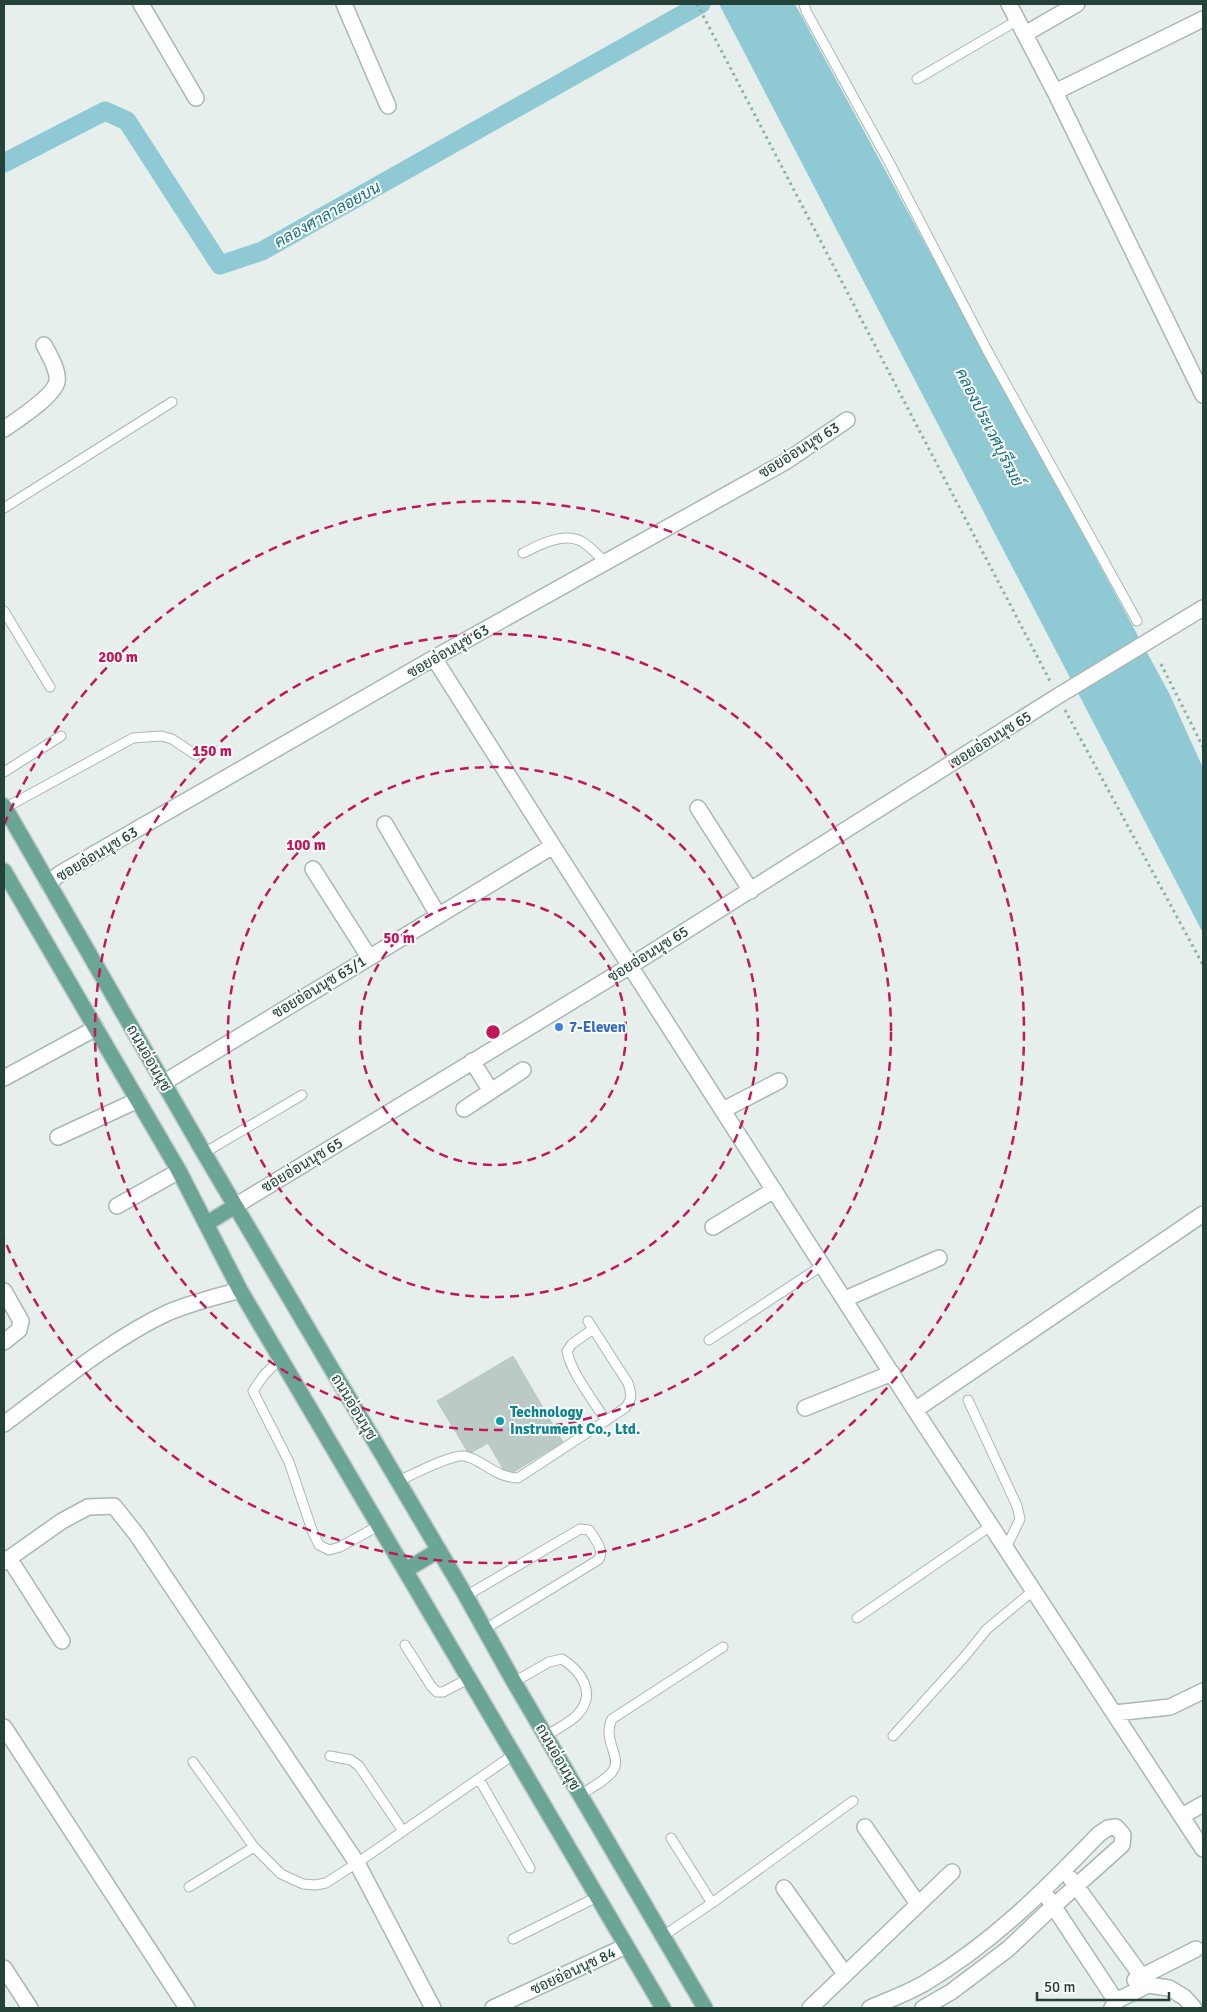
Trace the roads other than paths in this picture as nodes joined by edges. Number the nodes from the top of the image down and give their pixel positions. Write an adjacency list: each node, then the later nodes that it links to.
1 (141, 4): 11 (street)
2 (344, 4): 12 (street)
3 (804, 4): 23 (lane)
4 (1009, 4): 7 (street)
5 (1076, 4): 8 (street)
6 (1203, 19): 10 (street)
7 (1018, 20): 8 (street); 9 (lane)
8 (1025, 34): 10 (street)
9 (917, 79)
10 (1055, 92): 14 (street)
11 (196, 98)
12 (388, 106)
13 (44, 345): 17 (street)
14 (1203, 395)
15 (172, 402): 18 (lane)
16 (847, 420): 20 (street, ซอยอ่อนนุช 63)
17 (4, 429)
18 (4, 508)
19 (523, 553): 20 (lane)
20 (606, 562): 24 (street, ซอยอ่อนนุช 63)
21 (1203, 608): 36 (street, ซอยอ่อนนุช 65)
22 (4, 611): 25 (lane)
23 (1137, 621)
24 (434, 658): 32 (street); 35 (street, ซอยอ่อนนุช 63)
25 (50, 687)
26 (61, 736): 28 (lane)
27 (196, 755): 29 (lane)
28 (4, 772)
29 (4, 807): 35 (main road, ถนนอ่อนนุช)
30 (698, 808): 36 (street)
31 (386, 824): 37 (street)
32 (553, 846): 37 (street, ซอยอ่อนนุช 63/1); 39 (street)
33 (313, 869): 38 (street)
34 (4, 872): 40 (main road, ถนนอ่อนนุช)
35 (48, 883): 45 (main road, ถนนอ่อนนุช)
36 (751, 890): 39 (street, ซอยอ่อนนุช 65)
37 (438, 915): 38 (street, ซอยอ่อนนุช 63/1)
38 (369, 956): 45 (street, ซอยอ่อนนุช 63/1)
39 (630, 966): 41 (street, ซอยอ่อนนุช 65); 50 (street)
40 (96, 1028): 43 (street); 48 (main road, ถนนอ่อนนุช)
41 (472, 1061): 46 (street); 56 (street, ซอยอ่อนนุช 65)
42 (523, 1070): 46 (street)
43 (4, 1078)
44 (778, 1081): 50 (street)
45 (163, 1083): 52 (main road, ถนนอ่อนนุช)
46 (491, 1091): 49 (street)
47 (302, 1095): 52 (lane)
48 (138, 1100): 51 (street); 53 (main road, ถนนอ่อนนุช)
49 (464, 1109)
50 (723, 1110): 54 (street)
51 (58, 1137)
52 (204, 1153): 56 (main road, ถนนอ่อนนุช)
53 (179, 1171): 55 (street); 58 (main road, ถนนอ่อนนุช)
54 (774, 1190): 59 (street); 61 (street)
55 (117, 1206)
56 (235, 1206): 58 (main road); 74 (main road, ถนนอ่อนนุช)
57 (1203, 1214): 71 (street)
58 (206, 1224): 62 (main road, ถนนอ่อนนุช)
59 (713, 1227)
60 (939, 1258): 64 (street)
61 (823, 1265): 64 (street); 65 (lane)
62 (240, 1290): 67 (main road, ถนนอ่อนนุช); 73 (street)
63 (4, 1291): 66 (street)
64 (845, 1299): 68 (street)
65 (709, 1340)
66 (4, 1342)
67 (280, 1359): 75 (main road, ถนนอ่อนนุช); 75 (lane)
68 (892, 1374): 70 (street); 71 (street)
69 (968, 1400): 77 (lane)
70 (805, 1408)
71 (915, 1410): 76 (street)
72 (606, 1420): 72 (lane); 74 (lane)
73 (4, 1424)
74 (398, 1481): 78 (main road, ถนนอ่อนนุช)
75 (380, 1525): 80 (main road, ถนนอ่อนนุช)
76 (992, 1525): 77 (street); 83 (lane)
77 (1006, 1548): 81 (street)
78 (439, 1550): 80 (main road); 82 (main road, ถนนอ่อนนุช)
79 (7, 1560): 85 (street); 108 (street)
80 (406, 1570): 88 (main road, ถนนอ่อนนุช)
81 (1034, 1590): 91 (street); 94 (lane)
82 (466, 1596): 84 (main road, ถนนอ่อนนุช); 84 (lane)
83 (857, 1618)
84 (485, 1629): 89 (main road, ถนนอ่อนนุช)
85 (62, 1641)
86 (405, 1645): 88 (lane)
87 (723, 1647): 99 (lane)
88 (468, 1679): 95 (main road, ถนนอ่อนนุช)
89 (514, 1682): 93 (main road, ถนนอ่อนนุช); 93 (lane)
90 (1203, 1691): 91 (street)
91 (1115, 1713): 102 (street)
92 (4, 1727): 131 (street)
93 (546, 1736): 99 (main road, ถนนอ่อนนุช)
94 (893, 1736)
95 (513, 1755): 98 (lane); 116 (main road, ถนนอ่อนนุช)
96 (330, 1756): 104 (lane)
97 (193, 1762): 106 (lane)
98 (479, 1779): 104 (lane); 109 (lane)
99 (580, 1795): 120 (main road, ถนนอ่อนนุช)
100 (853, 1801): 117 (lane)
101 (1203, 1804): 102 (street)
102 (1182, 1816): 107 (street)
103 (865, 1827): 118 (street)
104 (403, 1831): 108 (lane)
105 (671, 1838): 117 (lane)
106 (254, 1847): 108 (lane); 112 (lane)
107 (1203, 1849)
108 (357, 1863): 132 (street)
109 (530, 1868)
110 (1064, 1870): 113 (street); 113 (street); 115 (street)
111 (952, 1872): 118 (street)
112 (189, 1887)
113 (1077, 1887): 119 (street); 126 (street)
114 (784, 1888): 125 (street)
115 (1043, 1891): 119 (street); 127 (street)
116 (597, 1897): 121 (lane); 122 (main road, ถนนอ่อนนุช)
117 (712, 1903): 120 (lane)
118 (918, 1904): 125 (street)
119 (1054, 1906): 128 (street); 129 (street)
120 (663, 1936): 135 (main road, ถนนอ่อนนุช)
121 (512, 1939)
122 (626, 1946): 133 (street, ซอยอ่อนนุช 84); 134 (main road, ถนนอ่อนนุช)
123 (1196, 1949): 126 (street)
124 (4, 1968): 130 (street)
125 (845, 1974): 136 (street)
126 (1145, 1981): 128 (street); 138 (street)
127 (924, 1984): 129 (street); 137 (street)
128 (1112, 2001)
129 (929, 2005)
130 (30, 2008)
131 (187, 2008)
132 (433, 2008)
133 (492, 2008)
134 (663, 2008)
135 (705, 2008)
136 (810, 2008)
137 (870, 2008)
138 (1194, 2008)

